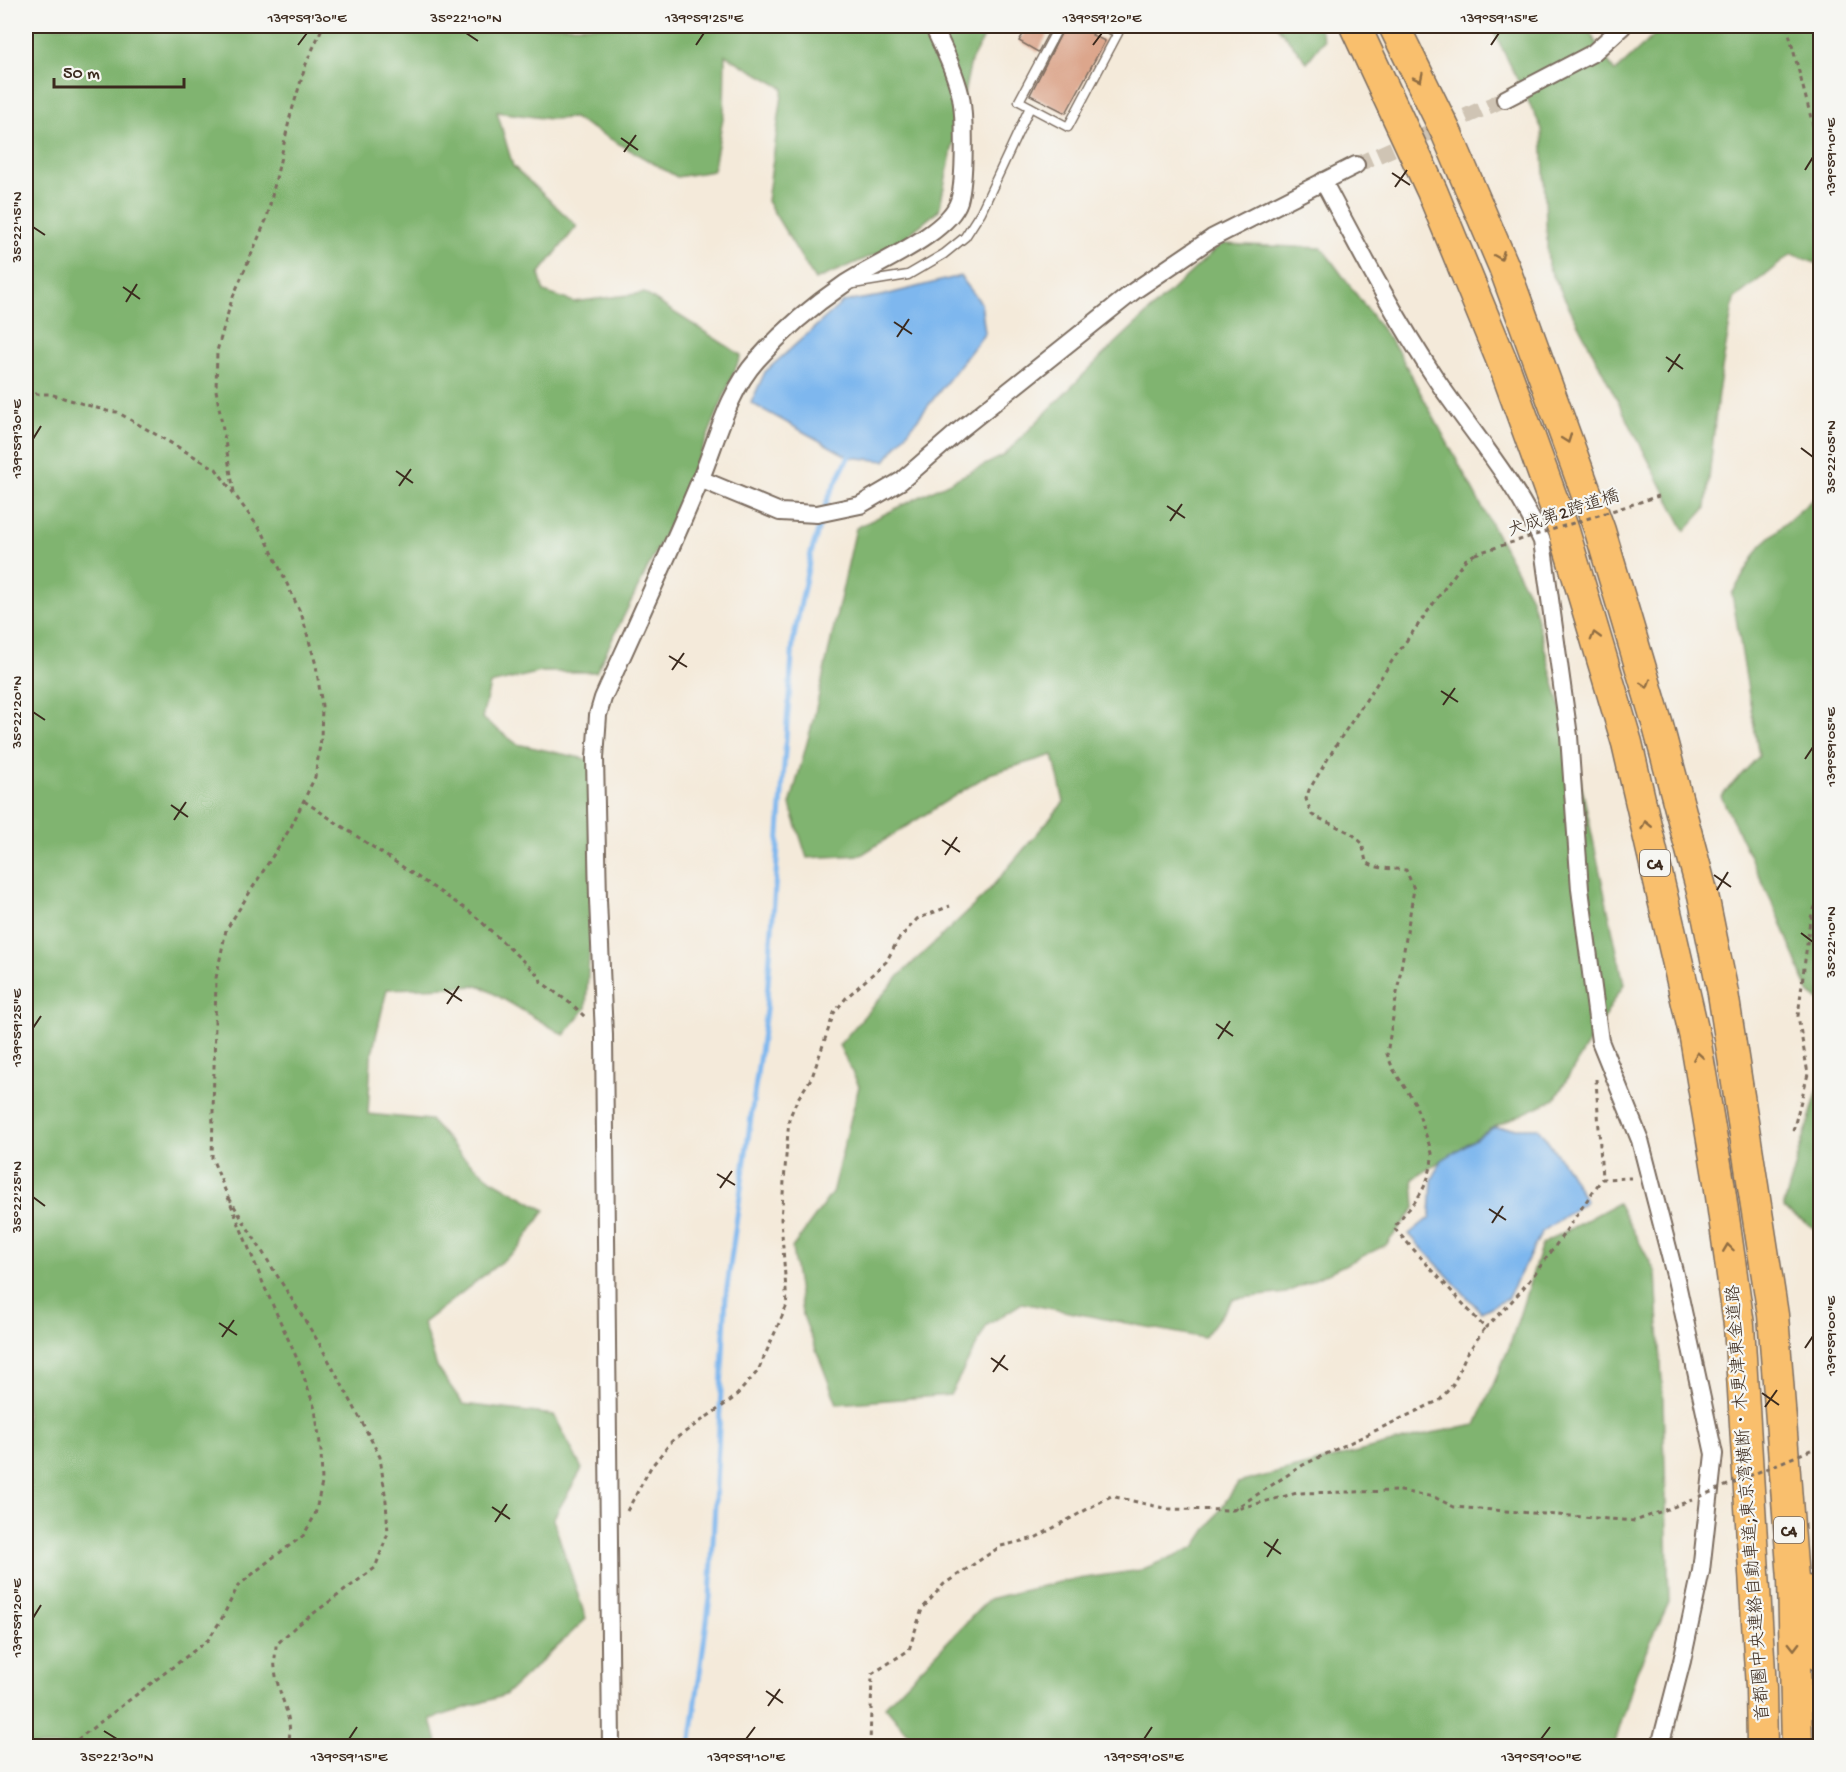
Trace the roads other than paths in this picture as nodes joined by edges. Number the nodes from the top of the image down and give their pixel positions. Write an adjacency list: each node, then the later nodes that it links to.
1 (933, 26): 11 (street)
2 (1059, 26): 8 (lane)
3 (1104, 26): 8 (lane)
4 (1355, 26): 14 (highway, 首都圏中央連絡自動車道;東京湾横断・木更津東金道路 / C4, one-way to 4)
5 (1394, 26): 13 (highway, 首都圏中央連絡自動車道;東京湾横断・木更津東金道路 / C4, one-way to 13)
6 (1623, 26): 7 (street)
7 (1506, 99)
8 (1030, 107): 11 (lane)
9 (1356, 165): 10 (street)
10 (1323, 181): 12 (street); 17 (street)
11 (841, 286): 12 (street)
12 (700, 478): 16 (street)
13 (1773, 1315): 15 (highway); 20 (highway, 首都圏中央連絡自動車道;東京湾横断・木更津東金道路 / C4, one-way to 20)
14 (1755, 1597): 18 (highway); 19 (highway, 首都圏中央連絡自動車道;東京湾横断・木更津東金道路 / C4)
15 (1821, 1656)
16 (611, 1746)
17 (1660, 1746)
18 (1743, 1746)
19 (1762, 1746)
20 (1797, 1746)

